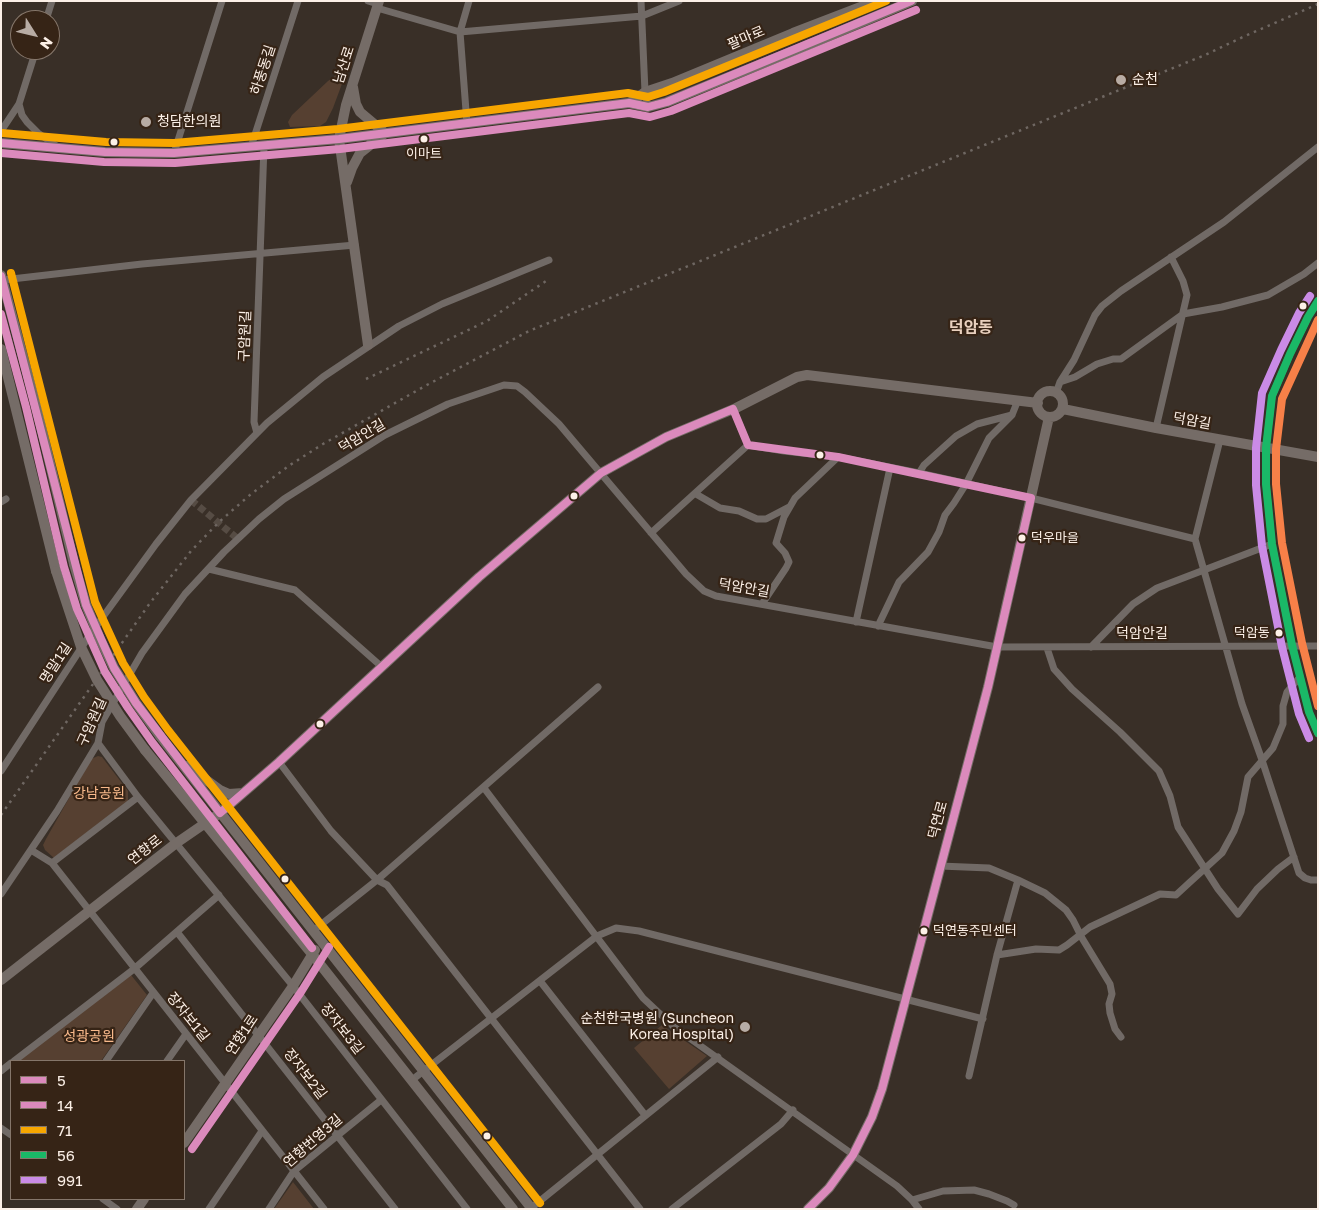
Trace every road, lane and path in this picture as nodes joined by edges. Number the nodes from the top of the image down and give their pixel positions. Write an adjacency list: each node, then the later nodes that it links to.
1 (222, 1): 26 (street)
2 (298, 1): 23 (street, 하풍동길)
3 (469, 1): 10 (street)
4 (641, 1): 9 (street)
5 (679, 1): 9 (street)
6 (876, 1): 13 (main road, 팔마로)
7 (912, 1): 16 (main road, 팔마로)
8 (375, 4): 10 (street); 12 (main road, 남산로)
9 (642, 16): 10 (street); 13 (street)
10 (460, 32): 17 (street)
11 (33, 60): 15 (street)
12 (353, 81): 19 (main road); 20 (main road, 남산로)
13 (645, 92): 14 (main road, 팔마로); 16 (street)
14 (629, 103): 16 (main road, 팔마로); 17 (main road, 팔마로)
15 (18, 104): 18 (street); 25 (street)
16 (648, 106)
17 (467, 124): 19 (main road, 팔마로)
18 (1, 131)
19 (385, 133): 20 (main road, 팔마로); 27 (main road)
20 (339, 139): 22 (main road, 팔마로); 27 (main road)
21 (1, 143): 25 (main road, 팔마로)
22 (264, 146): 23 (main road, 팔마로); 29 (street, 구암원길)
23 (251, 147): 26 (main road, 팔마로)
24 (1318, 147): 30 (street)
25 (61, 149): 26 (main road, 팔마로)
26 (174, 153)
27 (346, 184): 28 (main road)
28 (355, 245): 29 (street); 36 (main road)
29 (260, 253): 33 (street); 47 (street, 구암원길)
30 (1171, 257): 35 (street); 38 (street)
31 (549, 260): 36 (street)
32 (1318, 263): 35 (street)
33 (2, 278): 81 (main road, bridge)
34 (1318, 301): 50 (street)
35 (1183, 314): 38 (street); 46 (street)
36 (368, 345): 47 (street)
37 (1, 349): 88 (main road, bridge)
38 (1060, 382): 39 (street)
39 (1056, 393): 41 (main road); 43 (main road)
40 (1018, 400): 41 (main road, 연향로); 42 (main road, 연향로); 44 (street)
41 (1038, 403): 45 (main road)
42 (733, 409): 49 (street); 54 (main road, 연향로)
43 (1062, 409): 45 (main road); 46 (main road, 덕암길)
44 (1012, 415): 55 (street); 56 (street)
45 (1048, 417): 58 (main road, 덕연로)
46 (1156, 428): 48 (main road, 덕암길)
47 (256, 433): 83 (street, 명말1길)
48 (1220, 440): 50 (main road, 덕암길); 62 (street)
49 (748, 445): 52 (street); 57 (street)
50 (1266, 448): 51 (main road, 덕암길); 63 (street)
51 (1318, 457)
52 (838, 458): 53 (street); 59 (street)
53 (890, 468): 55 (street); 67 (street)
54 (601, 473): 60 (street, 덕암안길); 61 (street, 덕암안길); 75 (main road, 연향로)
55 (919, 473): 56 (street)
56 (966, 484): 58 (street); 68 (street)
57 (696, 494): 59 (street); 60 (street)
58 (1031, 498): 62 (street); 71 (main road, 덕연로)
59 (790, 507): 66 (street)
60 (650, 533): 66 (street, 덕암안길)
61 (238, 539): 64 (street, 구암원길)
62 (1195, 539): 65 (street)
63 (1272, 544): 65 (street); 69 (street)
64 (209, 569): 75 (street); 79 (street, 구암원길)
65 (1203, 569): 72 (street); 73 (street)
66 (762, 604): 67 (street, 덕암안길)
67 (856, 622): 68 (street, 덕암안길)
68 (878, 626): 71 (street, 덕암안길)
69 (1292, 645): 70 (street, 덕암안길); 73 (street, 덕암안길); 76 (street)
70 (1318, 646)
71 (997, 647): 74 (street, 덕암안길); 93 (main road, 덕연로)
72 (1091, 647): 73 (street, 덕암안길); 74 (street, 덕암안길)
73 (1225, 647): 80 (street)
74 (1047, 648): 94 (street)
75 (382, 667): 82 (main road, 연향로)
76 (1300, 677): 78 (street); 80 (street)
77 (598, 687): 84 (street)
78 (1318, 734)
79 (98, 744): 86 (street, 장자보3길); 90 (street, 구암원길)
80 (1262, 760): 91 (street); 94 (street)
81 (180, 762): 85 (main road); 87 (main road)
82 (279, 762): 85 (main road, 연향로); 95 (street)
83 (1, 771)
84 (484, 788): 95 (street); 104 (street)
85 (243, 793): 87 (main road, 연향로)
86 (138, 797): 89 (street, 장자보3길); 92 (street)
87 (220, 813): 88 (main road, 연향로); 101 (main road)
88 (205, 822): 89 (main road, 연향로); 106 (main road)
89 (175, 844): 99 (street, 장자보3길); 100 (main road, 연향로)
90 (31, 850): 92 (street); 98 (street)
91 (1294, 857): 94 (street); 97 (street)
92 (52, 863): 100 (street)
93 (940, 866): 96 (street); 113 (main road, 덕연로)
94 (1204, 868): 103 (street)
95 (377, 880): 101 (street); 114 (street)
96 (1018, 880): 103 (street); 107 (street)
97 (1318, 880)
98 (1, 894)
99 (219, 895): 102 (street); 111 (street, 장자보3길)
100 (88, 911): 108 (street, 장자보1길); 109 (main road, 연향로)
101 (313, 931): 105 (main road)
102 (177, 932): 108 (street); 117 (street, 장자보2길)
103 (1080, 934): 107 (street); 118 (street)
104 (597, 936): 110 (street); 113 (street); 119 (street)
105 (320, 942): 106 (main road, 연향1로); 123 (main road)
106 (312, 954): 111 (main road, 연향1로); 125 (main road)
107 (997, 955): 115 (street)
108 (134, 969): 112 (street, 장자보1길); 120 (street)
109 (1, 980)
110 (540, 981): 114 (street); 129 (street)
111 (293, 986): 117 (main road, 연향1로); 127 (street, 장자보3길)
112 (154, 993): 116 (street, 장자보1길); 121 (street)
113 (905, 1000): 115 (street); 134 (main road, 덕연로)
114 (492, 1018): 123 (street); 133 (street)
115 (984, 1019): 124 (street)
116 (186, 1034): 122 (street); 126 (street, 장자보1길)
117 (258, 1035): 126 (main road, 연향1로); 131 (street, 장자보2길)
118 (1121, 1037)
119 (718, 1057): 128 (street); 129 (street)
120 (16, 1060)
121 (107, 1060)
122 (168, 1060)
123 (424, 1071): 125 (street); 139 (main road)
124 (969, 1076)
125 (412, 1080): 146 (main road)
126 (226, 1083): 130 (street, 장자보1길); 132 (main road, 연향1로)
127 (381, 1100): 131 (street, 연향번영3길); 145 (street, 장자보3길)
128 (793, 1110): 134 (street); 148 (street)
129 (645, 1115): 133 (street)
130 (262, 1132): 135 (street, 장자보1길); 141 (street)
131 (338, 1135): 135 (street, 연향번영3길); 144 (street, 장자보2길)
132 (185, 1142)
133 (597, 1154): 139 (street); 147 (street)
134 (853, 1154): 137 (street); 149 (main road, 덕연로)
135 (294, 1171): 142 (street, 연향번영3길); 143 (street, 장자보1길)
136 (104, 1200): 140 (street)
137 (912, 1200): 138 (street); 150 (street)
138 (1014, 1205)
139 (531, 1208)
140 (117, 1209)
141 (209, 1209)
142 (269, 1209)
143 (324, 1209)
144 (395, 1209)
145 (467, 1209)
146 (513, 1209)
147 (640, 1209)
148 (672, 1209)
149 (808, 1209)
150 (919, 1209)

